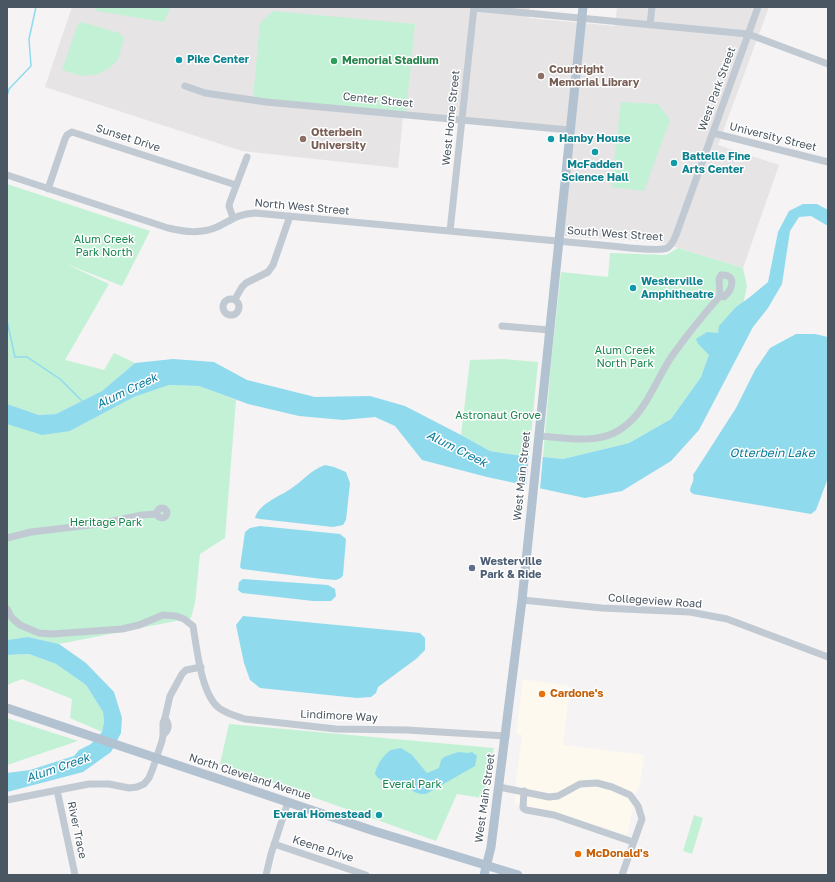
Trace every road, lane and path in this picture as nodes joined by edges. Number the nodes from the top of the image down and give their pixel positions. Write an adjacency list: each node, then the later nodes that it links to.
1 (583, 7): 5 (main road, West Main Street)
2 (652, 7): 6 (street)
3 (758, 7): 7 (street, West Park Street)
4 (474, 8): 5 (street); 10 (street, West Home Street)
5 (582, 18): 6 (street); 11 (main road, West Main Street)
6 (650, 25): 7 (street)
7 (748, 34): 8 (street); 12 (street, West Park Street)
8 (828, 64)
9 (185, 86): 10 (street, Center Street)
10 (462, 120): 11 (street, Center Street); 20 (street, West Home Street)
11 (570, 130): 21 (main road, West Main Street)
12 (713, 133): 14 (street, University Street); 22 (street, West Park Street)
13 (248, 157): 16 (street)
14 (828, 162)
15 (7, 175): 17 (street, North West Street)
16 (236, 185): 17 (street, Sunset Drive); 19 (street)
17 (48, 189): 19 (street, North West Street)
18 (290, 216): 19 (street, North West Street); 20 (street, North West Street); 24 (street)
19 (233, 218)
20 (450, 231): 21 (street, North West Street)
21 (558, 241): 22 (street, South West Street); 26 (main road, West Main Street)
22 (670, 246)
23 (720, 296): 27 (street)
24 (235, 299)
25 (502, 326): 26 (street)
26 (549, 330): 27 (main road, West Main Street)
27 (538, 440): 30 (main road, West Main Street)
28 (157, 514): 29 (street)
29 (7, 538)
30 (522, 600): 32 (street, Collegeview Road); 35 (main road, West Main Street)
31 (7, 609): 33 (street, Lindimore Way)
32 (828, 657)
33 (201, 667): 35 (street, Lindimore Way); 36 (street)
34 (7, 708): 36 (main road, North Cleveland Avenue)
35 (506, 736): 37 (main road, West Main Street)
36 (157, 758): 38 (street); 41 (main road, North Cleveland Avenue)
37 (499, 787): 39 (street); 44 (main road, West Main Street)
38 (57, 790): 40 (street); 45 (street, River Trace)
39 (524, 791): 42 (street); 42 (street)
40 (7, 800)
41 (288, 802): 43 (street); 44 (main road, North Cleveland Avenue)
42 (634, 842): 50 (street)
43 (274, 844): 46 (street); 47 (street, Keene Drive)
44 (486, 865): 48 (main road, West Main Street); 49 (main road, North Cleveland Avenue)
45 (74, 875)
46 (266, 875)
47 (366, 875)
48 (484, 875)
49 (518, 875)
50 (622, 875)

